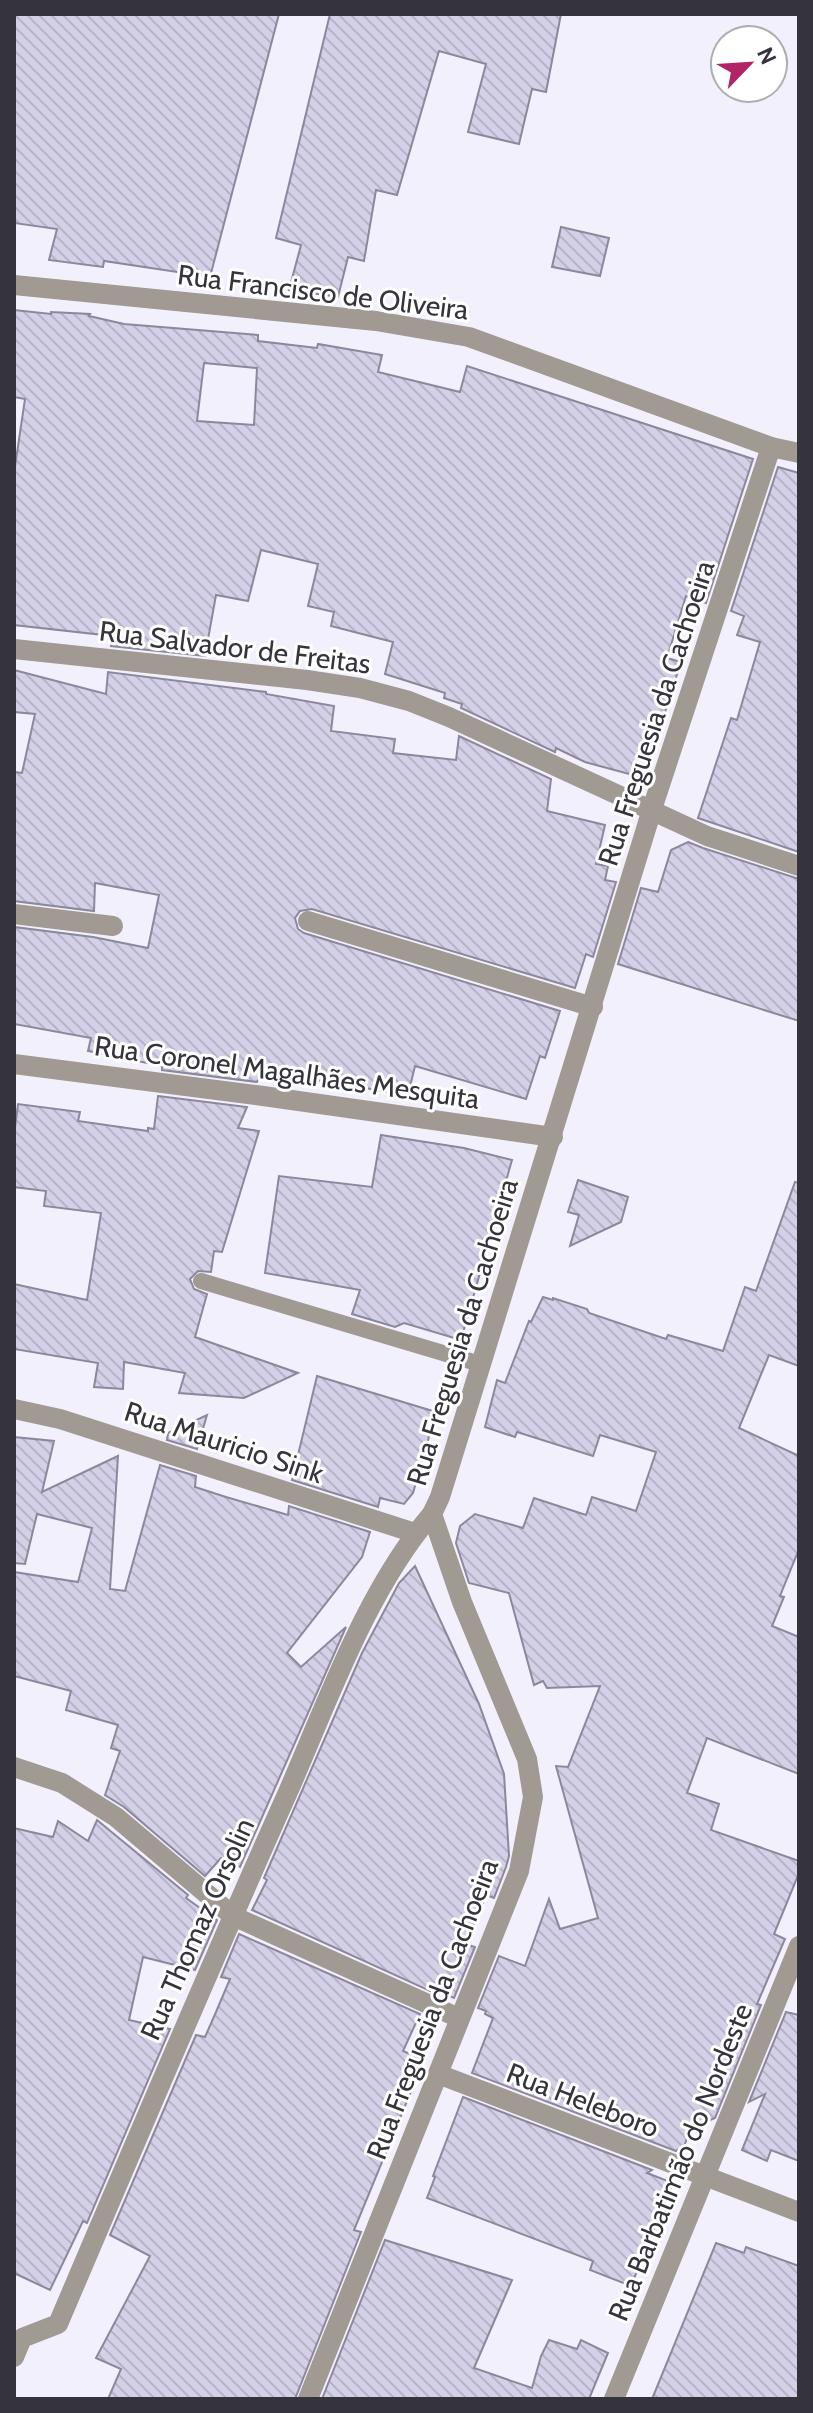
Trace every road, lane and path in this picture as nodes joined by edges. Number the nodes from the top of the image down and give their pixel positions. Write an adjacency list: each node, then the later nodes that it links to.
1 (14, 285): 2 (street, Rua Francisco de Oliveira)
2 (771, 447): 3 (street, Rua Francisco de Oliveira); 5 (street, Rua Freguesia da Cachoeira)
3 (799, 453)
4 (14, 649): 5 (street, Rua Salvador de Freitas)
5 (653, 812): 6 (street, Rua Salvador de Freitas); 10 (street, Rua Freguesia da Cachoeira)
6 (799, 866)
7 (14, 914): 9 (street)
8 (308, 921): 10 (street)
9 (113, 926)
10 (593, 1007): 12 (street, Rua Freguesia da Cachoeira)
11 (14, 1064): 12 (street, Rua Coronel Magalhães Mesquita)
12 (553, 1137): 14 (street, Rua Freguesia da Cachoeira)
13 (201, 1281): 14 (lane)
14 (480, 1364): 16 (street, Rua Freguesia da Cachoeira)
15 (14, 1409): 17 (street, Rua Mauricio Sink)
16 (432, 1514): 17 (street, Rua Thomaz Orsolin); 21 (street, Rua Freguesia da Cachoeira)
17 (415, 1533): 19 (street, Rua Thomaz Orsolin)
18 (14, 1767): 19 (street)
19 (233, 1916): 21 (street); 25 (street, Rua Thomaz Orsolin)
20 (799, 1946): 23 (street, Rua Barbatimão do Nordeste)
21 (459, 2018): 22 (street, Rua Freguesia da Cachoeira)
22 (438, 2074): 23 (street, Rua Heleboro); 26 (street, Rua Freguesia da Cachoeira)
23 (703, 2176): 24 (street, Rua Heleboro); 27 (street, Rua Barbatimão do Nordeste)
24 (799, 2212)
25 (14, 2357)
26 (308, 2399)
27 (614, 2399)

